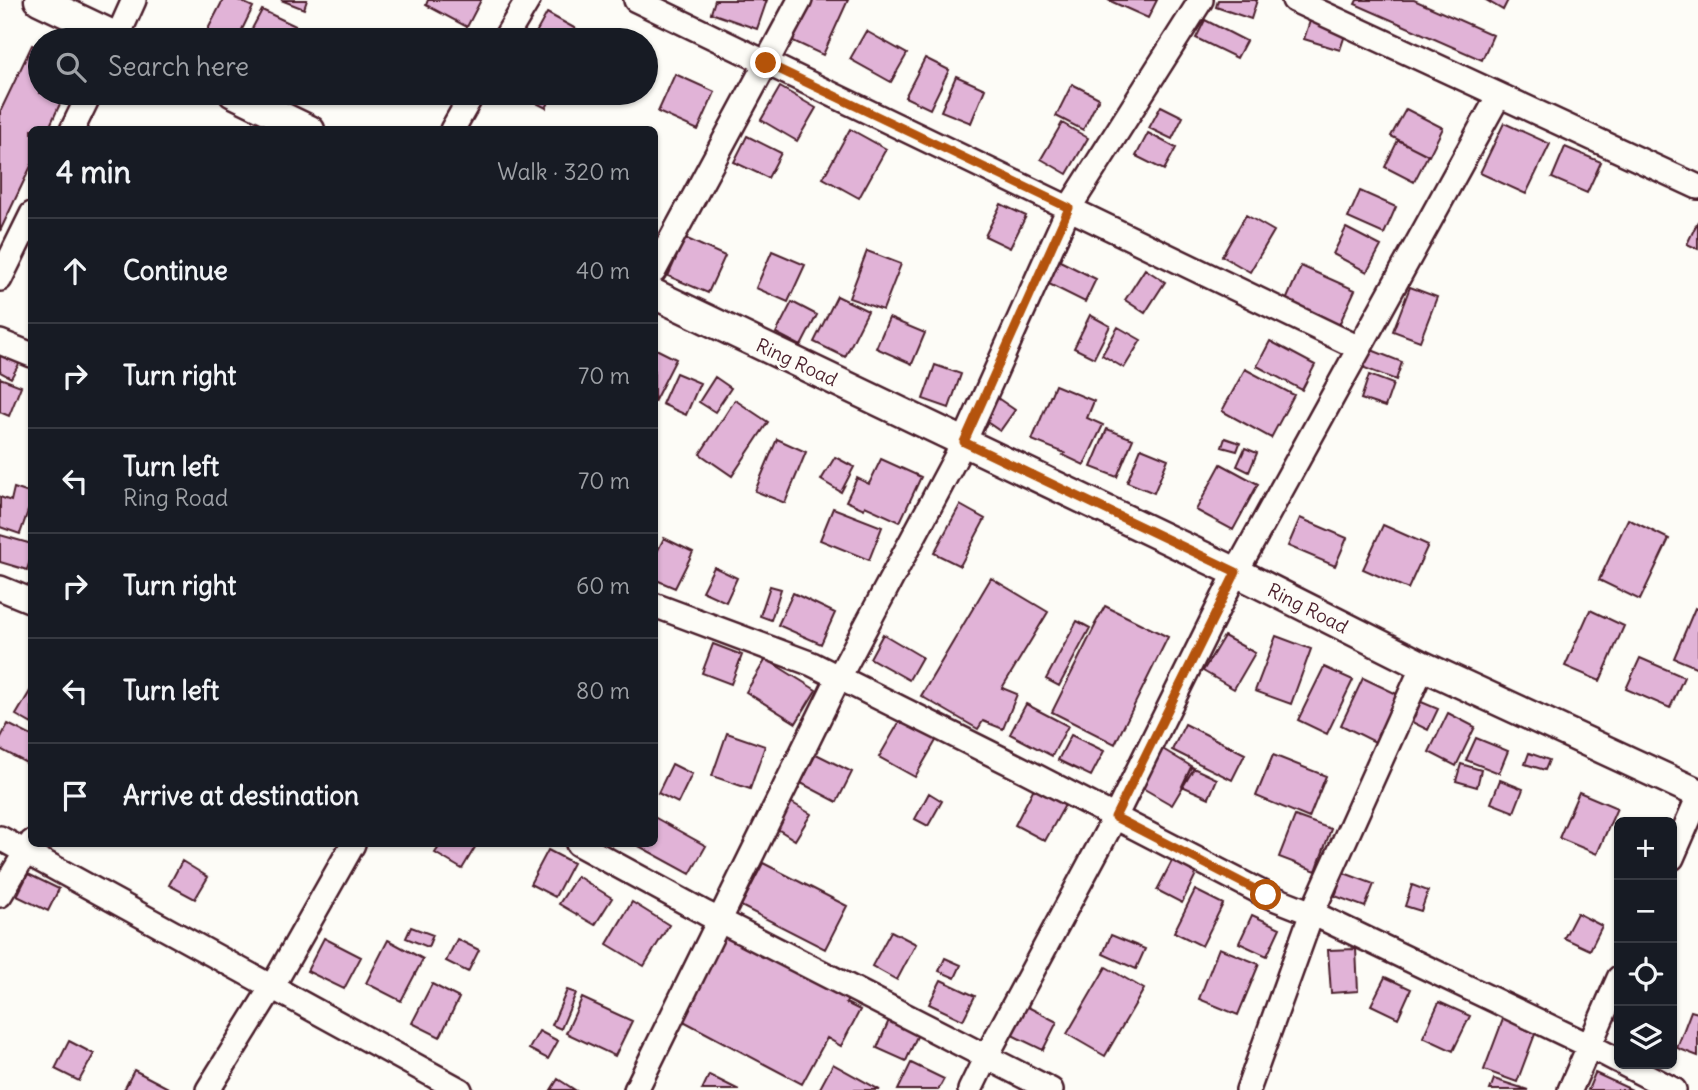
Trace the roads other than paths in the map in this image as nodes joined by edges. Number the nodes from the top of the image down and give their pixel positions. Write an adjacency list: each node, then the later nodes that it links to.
1 (39, 0): 8 (street)
2 (134, 0): 9 (street)
3 (528, 0): 10 (street)
4 (636, 0): 11 (street)
5 (800, 0): 11 (street)
6 (1201, 0): 20 (street)
7 (1294, 0): 12 (street)
8 (96, 28)
9 (123, 28)
10 (511, 28)
11 (766, 63): 20 (street); 22 (street)
12 (1499, 95): 19 (street); 26 (street)
13 (84, 105): 16 (street)
14 (258, 105): 17 (street)
15 (466, 105): 18 (street)
16 (74, 126)
17 (302, 126)
18 (454, 126)
19 (1698, 187)
20 (1069, 208): 26 (street); 28 (street)
21 (28, 222): 23 (street)
22 (658, 264)
23 (0, 279)
24 (658, 296): 28 (street, Ring Road)
25 (0, 342): 27 (street)
26 (1359, 348): 29 (street)
27 (28, 353)
28 (964, 442): 29 (street, Ring Road); 34 (street)
29 (1236, 572): 33 (street, Ring Road); 37 (street)
30 (0, 588): 31 (street)
31 (28, 599)
32 (658, 606): 34 (street)
33 (1423, 666): 35 (street, Ring Road); 45 (street)
34 (839, 677): 37 (street); 46 (street)
35 (1698, 793)
36 (1698, 798): 39 (street)
37 (1115, 817): 45 (street); 50 (street)
38 (0, 838): 40 (street)
39 (1677, 846)
40 (28, 847)
41 (29, 847): 44 (street); 47 (street)
42 (351, 847): 47 (street)
43 (584, 847): 46 (street)
44 (0, 895)
45 (1312, 914): 49 (street); 58 (street)
46 (720, 921): 50 (street); 55 (street)
47 (272, 987): 53 (street); 54 (street)
48 (1614, 990): 49 (street)
49 (1590, 1046): 51 (street); 59 (street)
50 (986, 1057): 56 (street); 57 (street)
51 (1614, 1059)
52 (1634, 1069): 60 (street)
53 (208, 1090)
54 (460, 1090)
55 (636, 1090)
56 (970, 1090)
57 (1051, 1090)
58 (1248, 1090)
59 (1570, 1090)
60 (1674, 1090)

